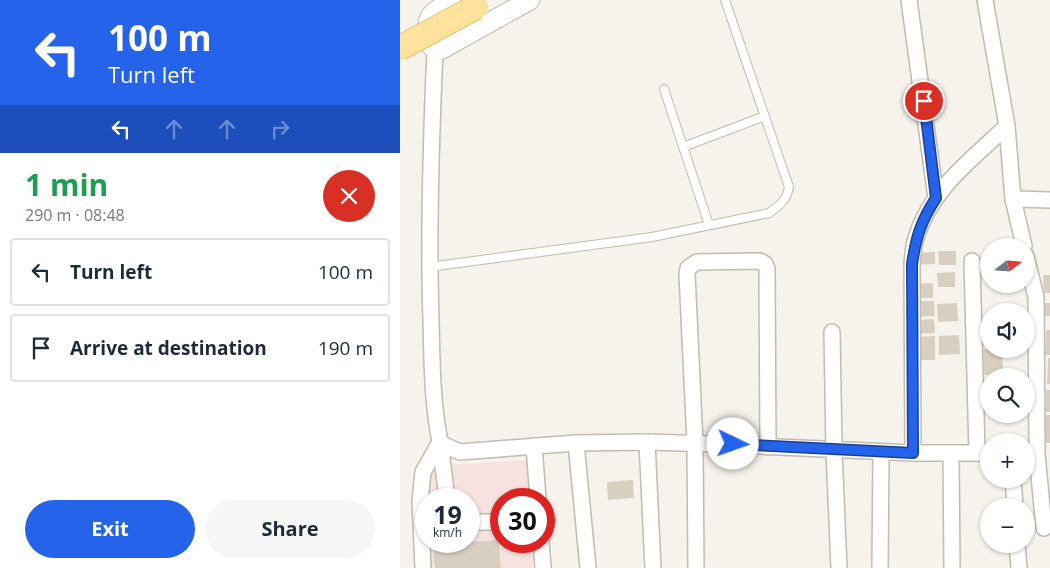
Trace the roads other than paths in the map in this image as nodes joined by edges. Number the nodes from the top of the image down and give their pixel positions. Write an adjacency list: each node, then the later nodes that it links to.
1 (454, 0): 8 (street)
2 (530, 0): 8 (street)
3 (725, 0): 10 (lane)
4 (909, 0): 13 (street)
5 (985, 0): 11 (street)
6 (476, 7): 7 (main road, bridge)
7 (400, 48)
8 (434, 50): 19 (street)
9 (664, 89): 12 (lane)
10 (765, 116): 12 (lane); 16 (lane)
11 (1007, 126): 13 (street); 14 (street)
12 (683, 147): 16 (lane)
13 (936, 198): 31 (street)
14 (1013, 199): 15 (street); 17 (street)
15 (1050, 200)
16 (710, 225): 19 (lane)
17 (1022, 238)
18 (972, 261): 22 (street)
19 (430, 267): 23 (street)
20 (1035, 293): 34 (street)
21 (832, 332): 29 (street)
22 (982, 433)
23 (440, 442): 27 (street); 35 (street); 40 (street)
24 (647, 442): 25 (street); 26 (street); 43 (street)
25 (576, 443): 27 (street); 42 (street)
26 (695, 443): 28 (street); 28 (street); 44 (street)
27 (534, 446): 36 (street)
28 (768, 446): 29 (street)
29 (834, 450): 30 (street); 45 (street)
30 (881, 452): 31 (street); 46 (street)
31 (913, 453): 33 (street)
32 (980, 453): 33 (street)
33 (950, 454): 47 (street)
34 (1038, 454): 37 (street)
35 (446, 488)
36 (537, 488)
37 (1044, 528)
38 (542, 553): 41 (street)
39 (1018, 553): 48 (street)
40 (423, 568)
41 (543, 568)
42 (588, 568)
43 (654, 568)
44 (696, 568)
45 (839, 568)
46 (880, 568)
47 (952, 568)
48 (1019, 568)

